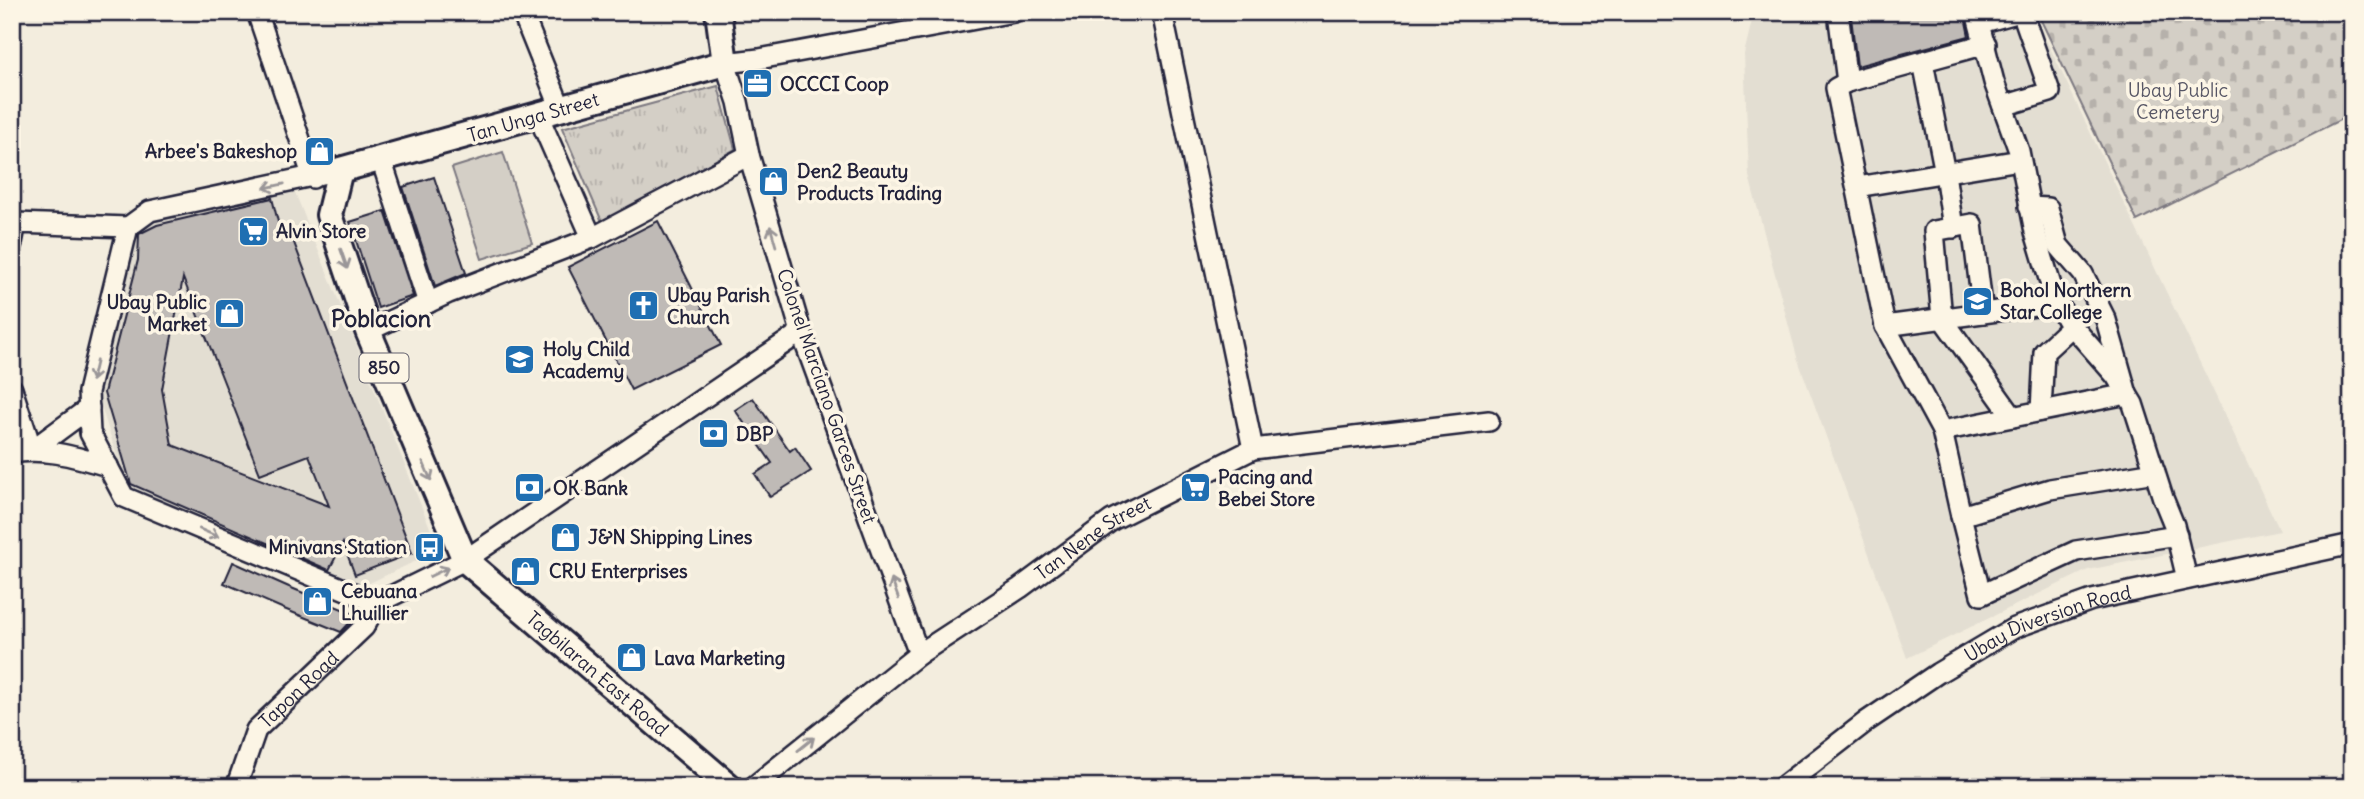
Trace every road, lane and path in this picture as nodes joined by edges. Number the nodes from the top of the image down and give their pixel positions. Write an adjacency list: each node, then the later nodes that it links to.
1 (257, 12): 20 (street)
2 (522, 12): 14 (street)
3 (719, 12): 11 (main road, Colonel Marciano Garces Street)
4 (1014, 12): 11 (street)
5 (1162, 12): 42 (street)
6 (1838, 12): 12 (street)
7 (2021, 12): 8 (street); 13 (street)
8 (1978, 17): 9 (street)
9 (1986, 44): 10 (street); 13 (street)
10 (1923, 62): 12 (street); 19 (street)
11 (725, 63): 14 (main road, Tan Unga Street); 15 (street, Colonel Marciano Garces Street)
12 (1847, 82): 21 (street)
13 (2003, 106): 17 (street)
14 (550, 112): 16 (main road, Tan Unga Street); 25 (street)
15 (749, 155): 25 (street); 34 (street, Colonel Marciano Garces Street, one-way to 15)
16 (380, 159): 18 (main road, Tan Unga Street); 27 (street)
17 (2020, 160): 19 (street); 22 (street)
18 (340, 170): 20 (street); 33 (main road, 850, one-way to 33)
19 (1945, 173): 21 (street); 24 (street)
20 (313, 178): 23 (street, one-way to 23)
21 (1857, 187): 31 (street)
22 (2029, 207): 28 (street); 36 (street)
23 (128, 227): 26 (street); 37 (street, one-way to 37)
24 (1953, 228): 29 (street); 30 (street)
25 (592, 238): 27 (street)
26 (12, 243)
27 (428, 303): 33 (street)
28 (2058, 303): 29 (street); 32 (street)
29 (1983, 313): 30 (street)
30 (1942, 318): 31 (street); 39 (street)
31 (1885, 326): 41 (street)
32 (2072, 326): 36 (street); 38 (street)
33 (368, 331): 50 (main road, 850, one-way to 50)
34 (801, 332): 50 (street); 53 (street, Colonel Marciano Garces Street, one-way to 34)
35 (12, 389): 43 (street)
36 (2127, 394): 38 (street); 46 (street)
37 (89, 408): 43 (street); 45 (street)
38 (2041, 411): 39 (street)
39 (2012, 417): 41 (street)
40 (1489, 421): 42 (street, Tan Nene Street)
41 (1942, 431): 47 (street)
42 (1253, 449): 53 (street, Tan Nene Street)
43 (32, 450): 44 (street); 45 (street)
44 (12, 453)
45 (108, 466): 52 (street, one-way to 52)
46 (2155, 472): 47 (street); 48 (street)
47 (1961, 516): 48 (street)
48 (2177, 535): 51 (street)
49 (2352, 544): 51 (street, Ubay Diversion Road)
50 (465, 560): 52 (street, one-way to 50); 55 (main road, Tagbilaran East Road / 850)
51 (2187, 579): 57 (street, Ubay Diversion Road)
52 (377, 603): 54 (street, Tapon Road)
53 (919, 653): 56 (street, Tan Nene Street, one-way to 53)
54 (239, 787)
55 (730, 787)
56 (753, 787)
57 (1782, 787)

